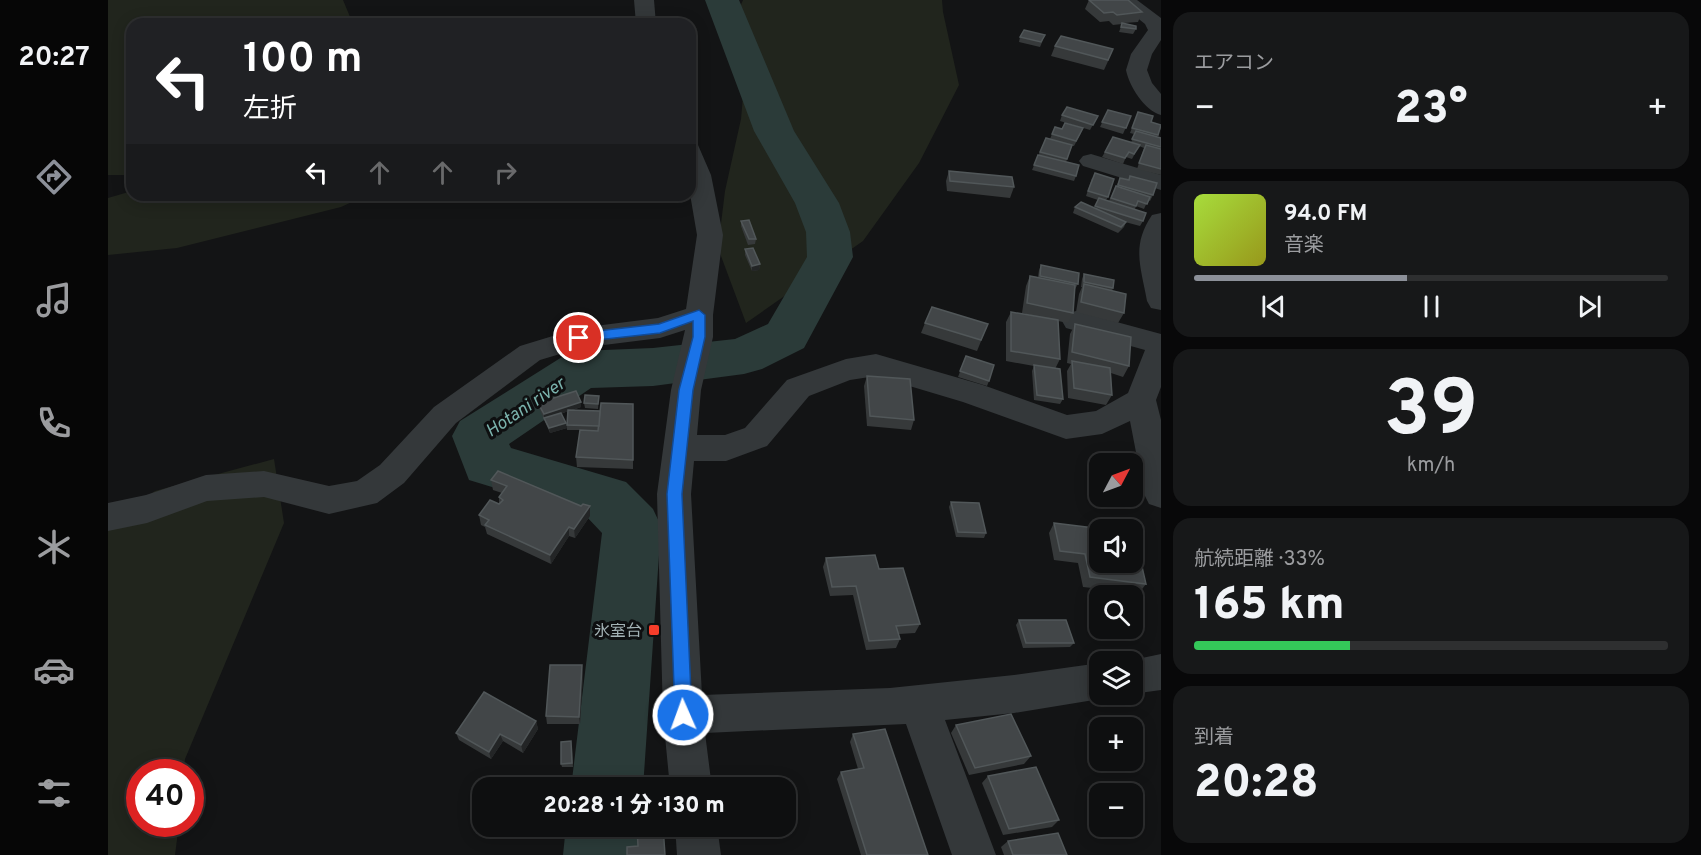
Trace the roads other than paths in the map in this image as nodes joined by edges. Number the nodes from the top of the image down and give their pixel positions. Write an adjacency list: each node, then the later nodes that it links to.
1 (644, 0): 3 (street)
2 (1125, 0): 4 (street)
3 (646, 18)
4 (1161, 108)
5 (1101, 138): 7 (street)
6 (696, 167): 11 (street)
7 (1161, 183)
8 (1161, 221): 9 (street)
9 (1161, 301)
10 (1076, 321): 12 (street)
11 (699, 326): 14 (street); 16 (street)
12 (1161, 345): 13 (street)
13 (1141, 400): 14 (street); 15 (street)
14 (680, 448): 21 (street)
15 (1161, 494)
16 (108, 517)
17 (1161, 672): 18 (street)
18 (1143, 674)
19 (1089, 683): 20 (street)
20 (919, 704): 21 (street); 25 (street)
21 (683, 715): 22 (street)
22 (691, 777)
23 (697, 837): 24 (street)
24 (699, 855)
25 (974, 855)

